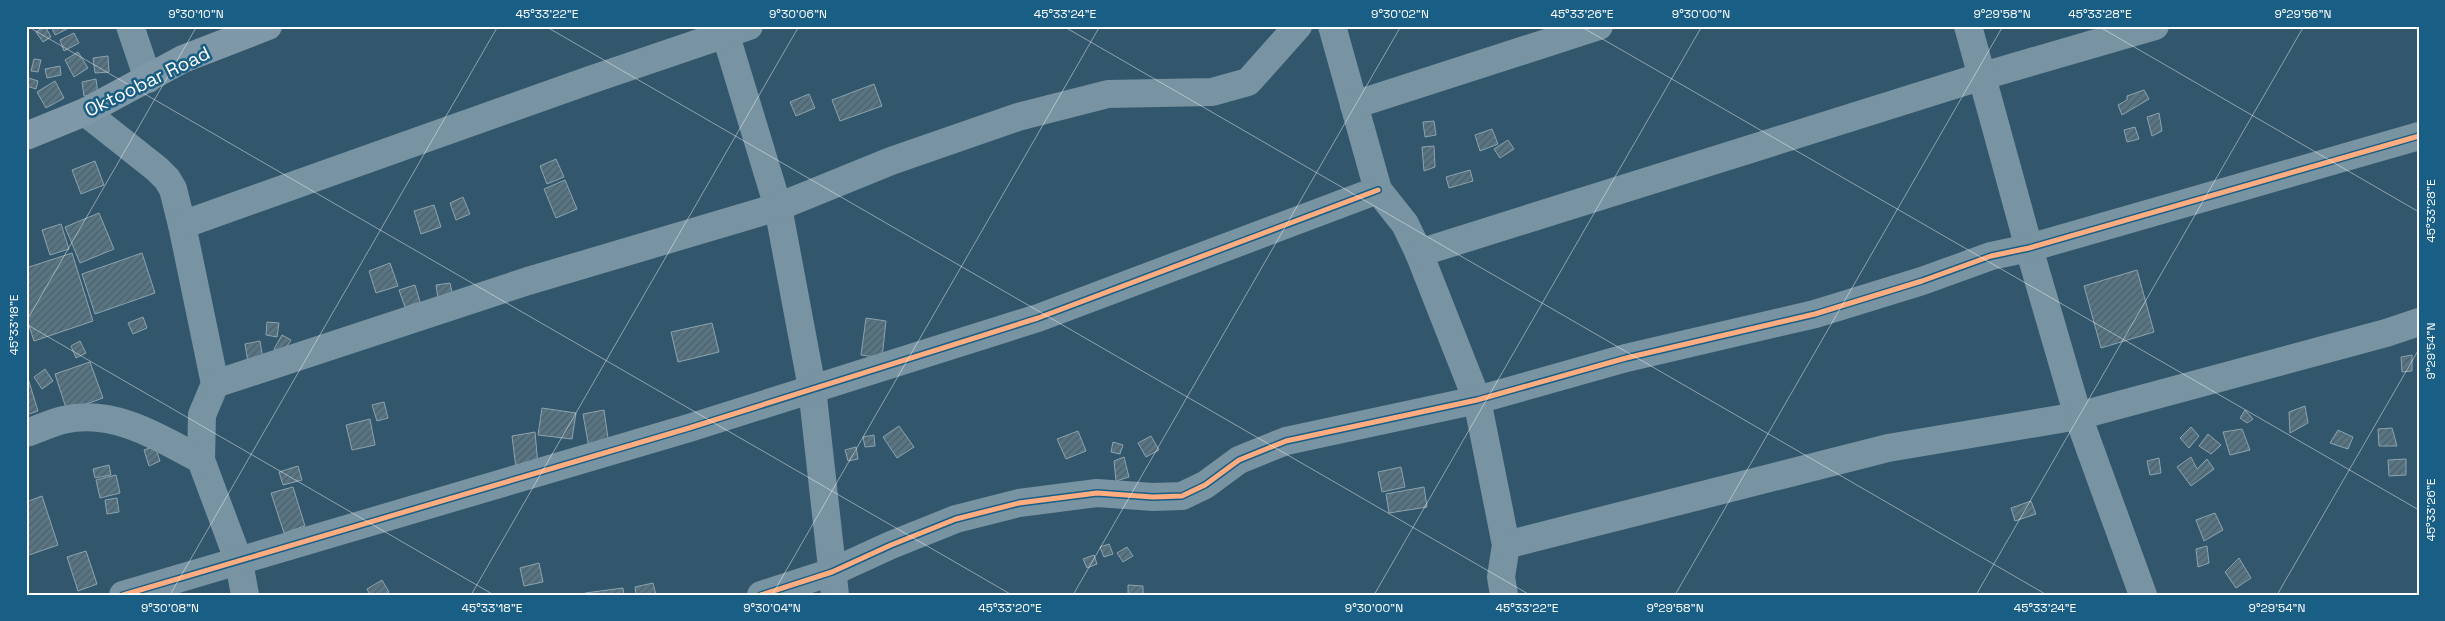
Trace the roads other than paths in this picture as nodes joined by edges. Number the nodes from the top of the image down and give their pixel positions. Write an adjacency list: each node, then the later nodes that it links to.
1 (130, 26): 10 (street)
2 (268, 26): 10 (street, Oktoobar Road)
3 (1298, 26): 16 (street)
4 (1332, 26): 11 (street)
5 (1598, 26): 11 (street)
6 (1968, 26): 9 (street)
7 (2155, 26): 9 (street)
8 (732, 29): 16 (street); 17 (street)
9 (1983, 76): 18 (street); 19 (street)
10 (148, 79): 12 (street, Oktoobar Road)
11 (1354, 105): 15 (street)
12 (85, 112): 13 (street, Oktoobar Road); 17 (street)
13 (26, 136)
14 (2419, 136): 18 (street)
15 (1378, 190): 19 (street); 22 (street)
16 (778, 207): 21 (street); 22 (street)
17 (182, 225): 21 (street)
18 (2029, 248): 23 (street); 24 (street)
19 (1419, 253): 23 (street)
20 (2419, 322): 24 (street)
21 (215, 384): 26 (street)
22 (812, 388): 28 (street); 29 (street)
23 (1477, 400): 27 (street); 29 (street)
24 (2078, 416): 27 (street); 34 (street)
25 (26, 433): 26 (street)
26 (201, 460): 28 (street)
27 (1506, 545): 33 (street)
28 (239, 562): 30 (street); 31 (street)
29 (834, 584): 32 (street)
30 (123, 595)
31 (245, 595)
32 (761, 595)
33 (1504, 595)
34 (2143, 595)

